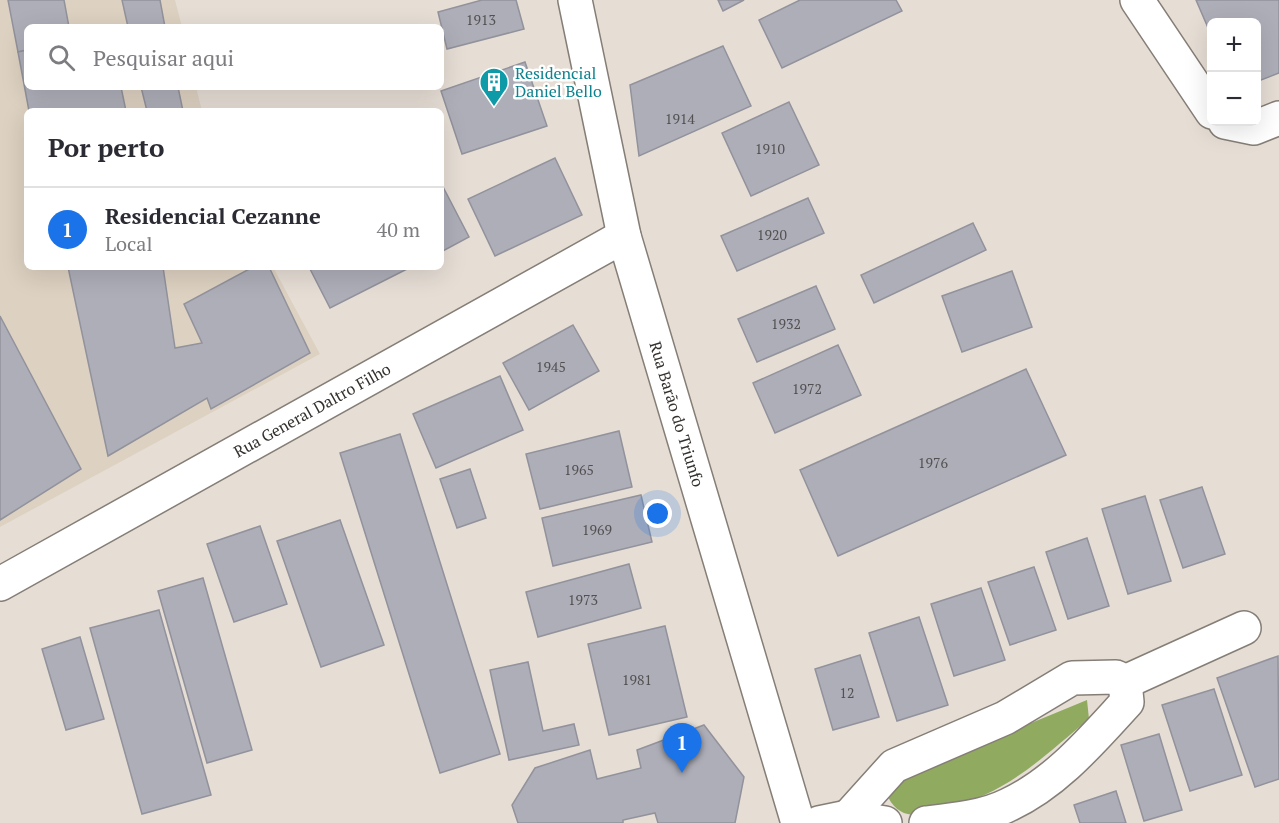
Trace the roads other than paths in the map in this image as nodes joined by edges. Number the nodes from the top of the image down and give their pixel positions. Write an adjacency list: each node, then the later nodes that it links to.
1 (575, 0): 8 (street, Rua Barão do Triunfo)
2 (1137, 0): 3 (street)
3 (1207, 105)
4 (1279, 118): 5 (street)
5 (1261, 125)
6 (1244, 126): 7 (street)
7 (1259, 126)
8 (624, 236): 9 (street, Rua General Daltro Filho); 13 (street, Rua Barão do Triunfo)
9 (0, 584)
10 (1244, 628): 11 (street)
11 (1125, 682): 12 (street); 15 (street)
12 (834, 820): 14 (street)
13 (798, 823)
14 (885, 823)
15 (926, 823)

